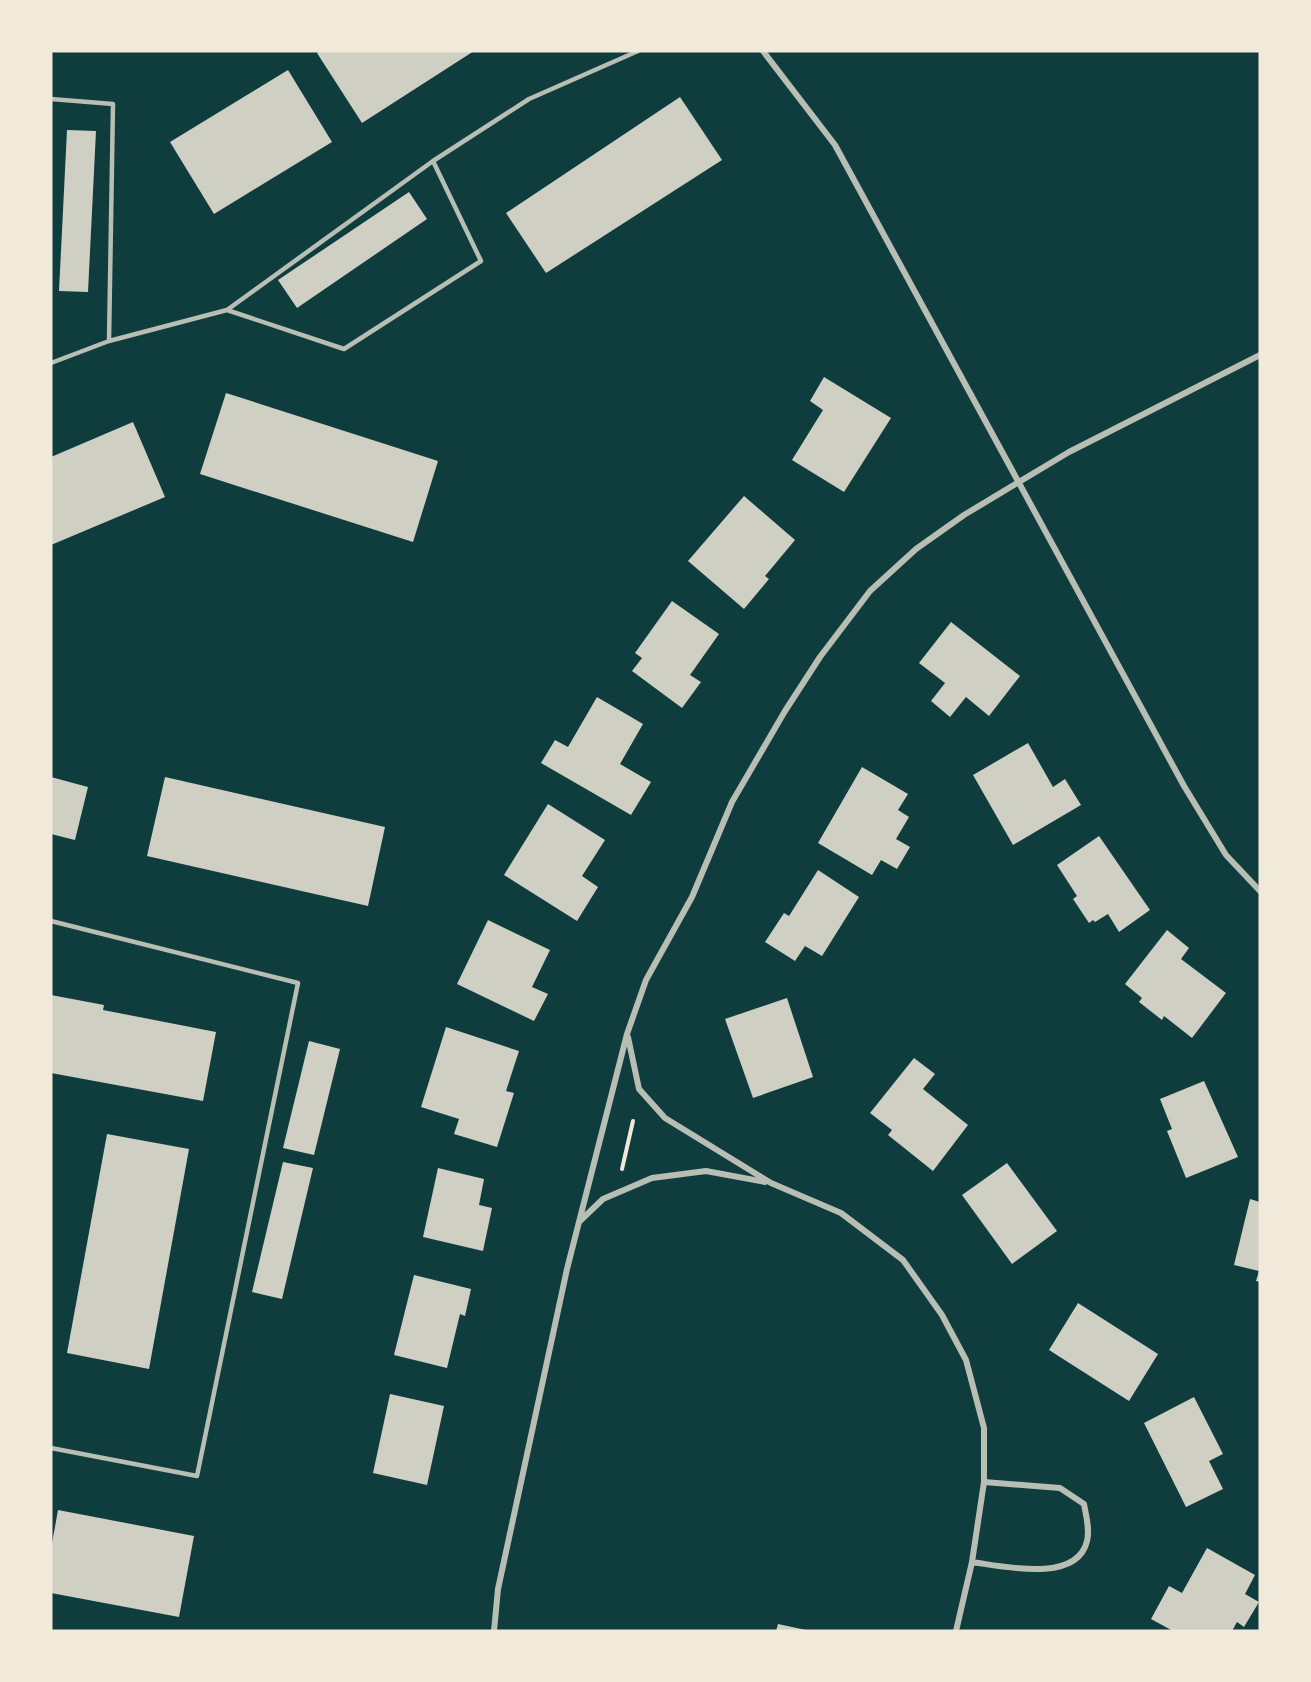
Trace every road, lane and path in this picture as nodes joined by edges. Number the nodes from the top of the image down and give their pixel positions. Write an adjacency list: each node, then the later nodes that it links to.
1 (638, 51): 4 (lane)
2 (762, 51): 9 (street)
3 (51, 99): 6 (lane)
4 (433, 161): 5 (lane); 5 (lane)
5 (227, 309): 6 (lane)
6 (109, 341): 8 (lane)
7 (1260, 355): 9 (street)
8 (51, 363)
9 (1020, 481): 10 (street); 12 (street)
10 (1260, 891)
11 (51, 921): 17 (lane)
12 (627, 1034): 15 (street); 16 (street)
13 (633, 1121): 14 (path)
14 (620, 1178)
15 (771, 1183): 16 (street); 18 (street)
16 (579, 1222): 20 (street)
17 (51, 1448)
18 (984, 1482): 19 (street); 19 (street)
19 (972, 1562): 21 (street)
20 (494, 1631)
21 (956, 1631)

